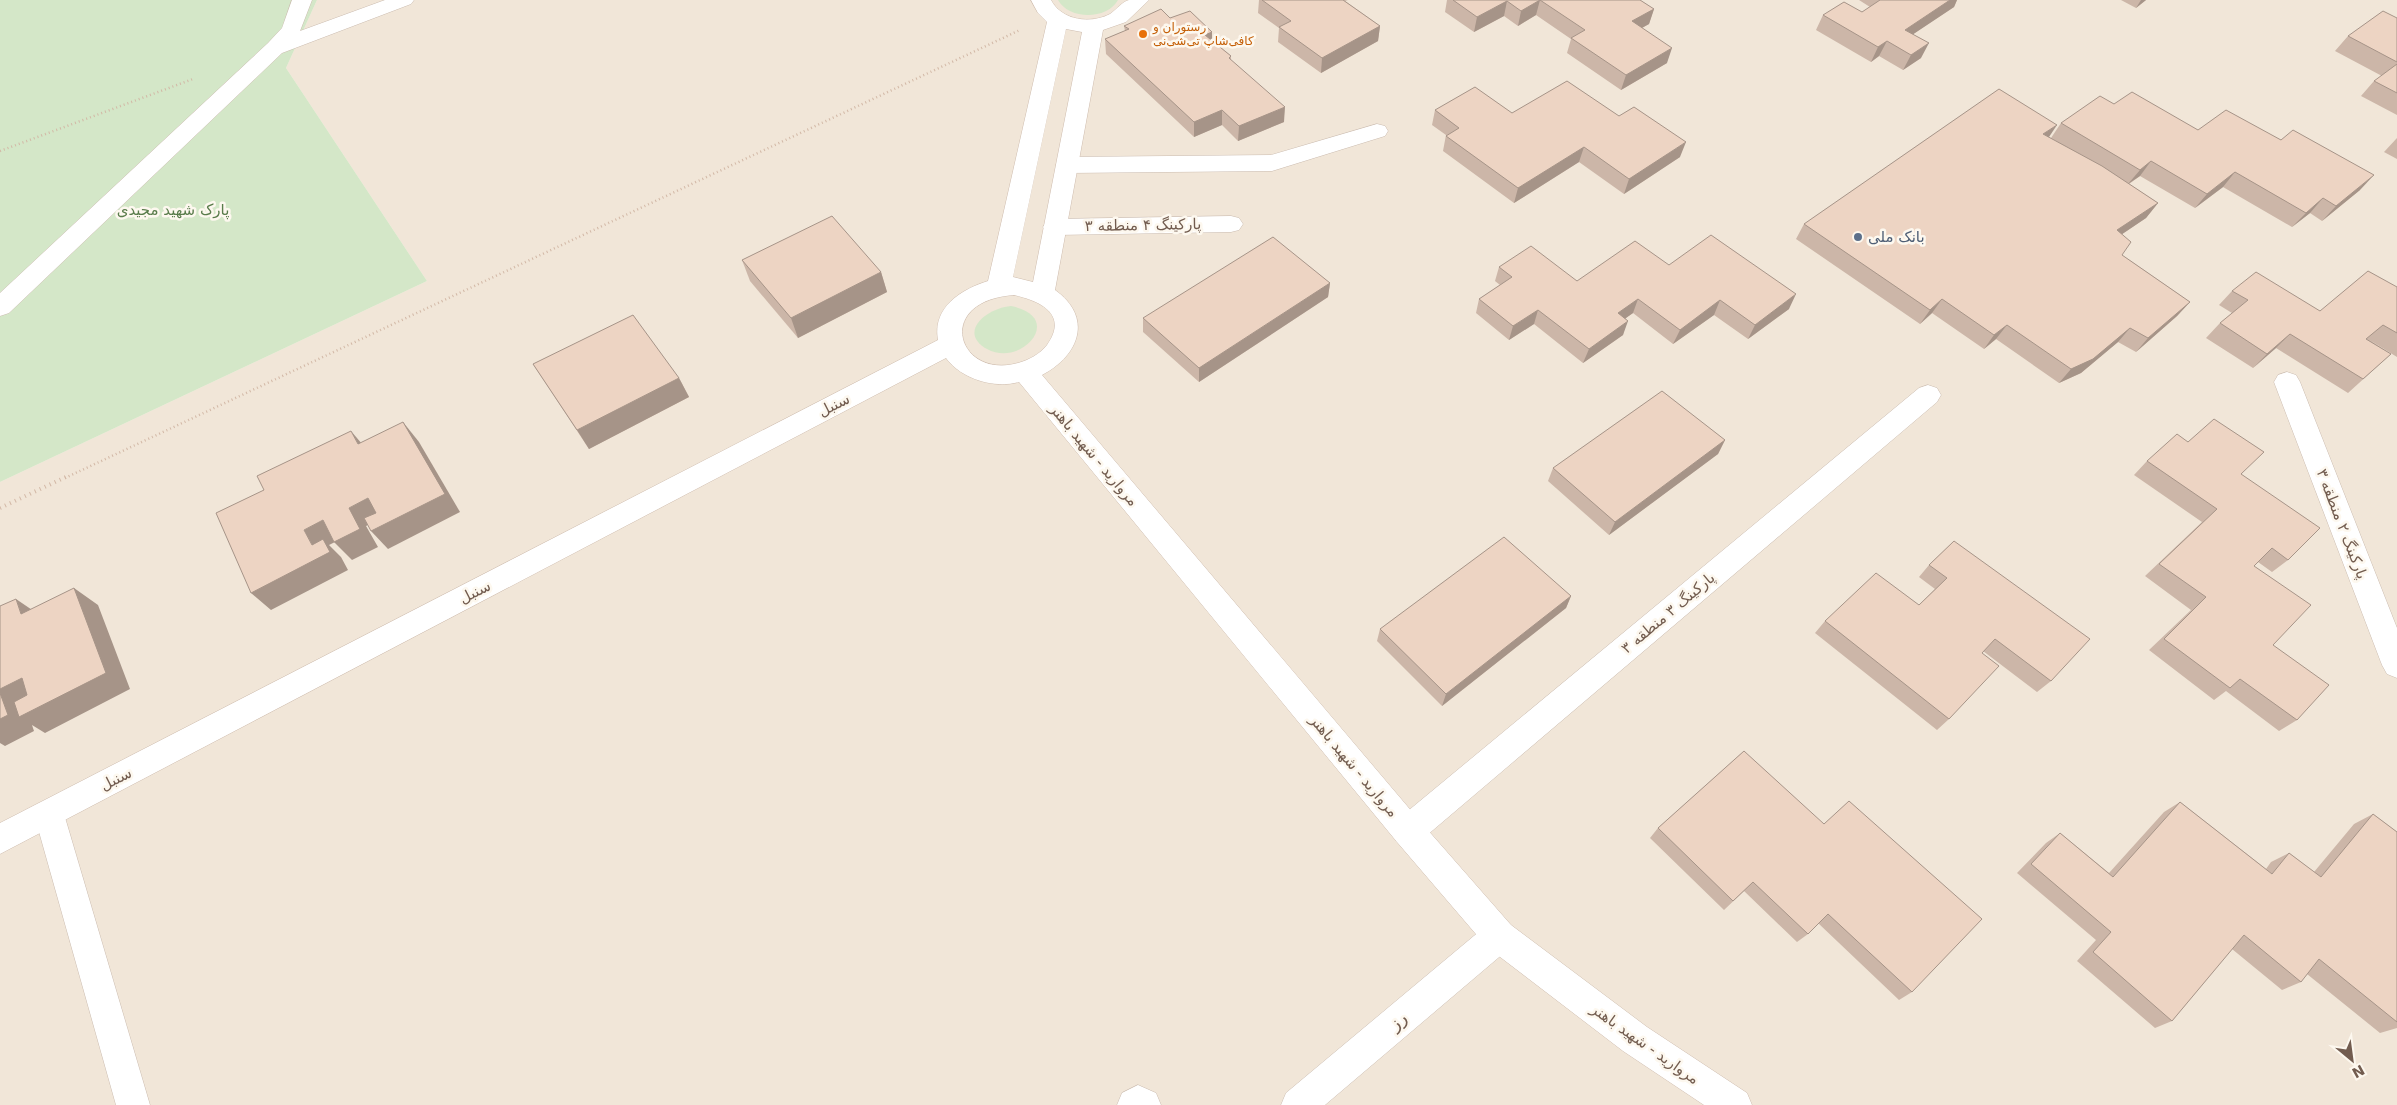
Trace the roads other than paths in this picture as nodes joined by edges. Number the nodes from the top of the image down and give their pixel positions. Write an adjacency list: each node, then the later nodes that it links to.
1 (302, 0): 6 (street)
2 (404, 0): 6 (street)
3 (1139, 0): 5 (street)
4 (1050, 12): 5 (street); 11 (street)
5 (1094, 25): 8 (street)
6 (275, 48): 13 (street)
7 (1377, 131): 8 (street)
8 (1067, 165): 10 (street)
9 (1231, 224): 10 (street, پارکینگ ۴ منطقه ۳)
10 (1055, 227): 12 (street)
11 (999, 287): 12 (street); 14 (street)
12 (1042, 292): 15 (street)
13 (0, 307)
14 (950, 345): 15 (street); 19 (street, سنبل)
15 (1024, 372): 20 (street, مروارید - شهید باهنر)
16 (2286, 382): 18 (street, پارکینگ ۲ منطقه ۳)
17 (1928, 395): 20 (street, پارکینگ ۳ منطقه ۳)
18 (2397, 665)
19 (49, 814): 21 (street, سنبل); 23 (street)
20 (1408, 831): 22 (street, مروارید - شهید باهنر)
21 (0, 839)
22 (1499, 936): 26 (street, رز); 27 (street, مروارید - شهید باهنر)
23 (133, 1105)
24 (1134, 1105): 25 (street)
25 (1144, 1105)
26 (1298, 1105)
27 (1735, 1105)

